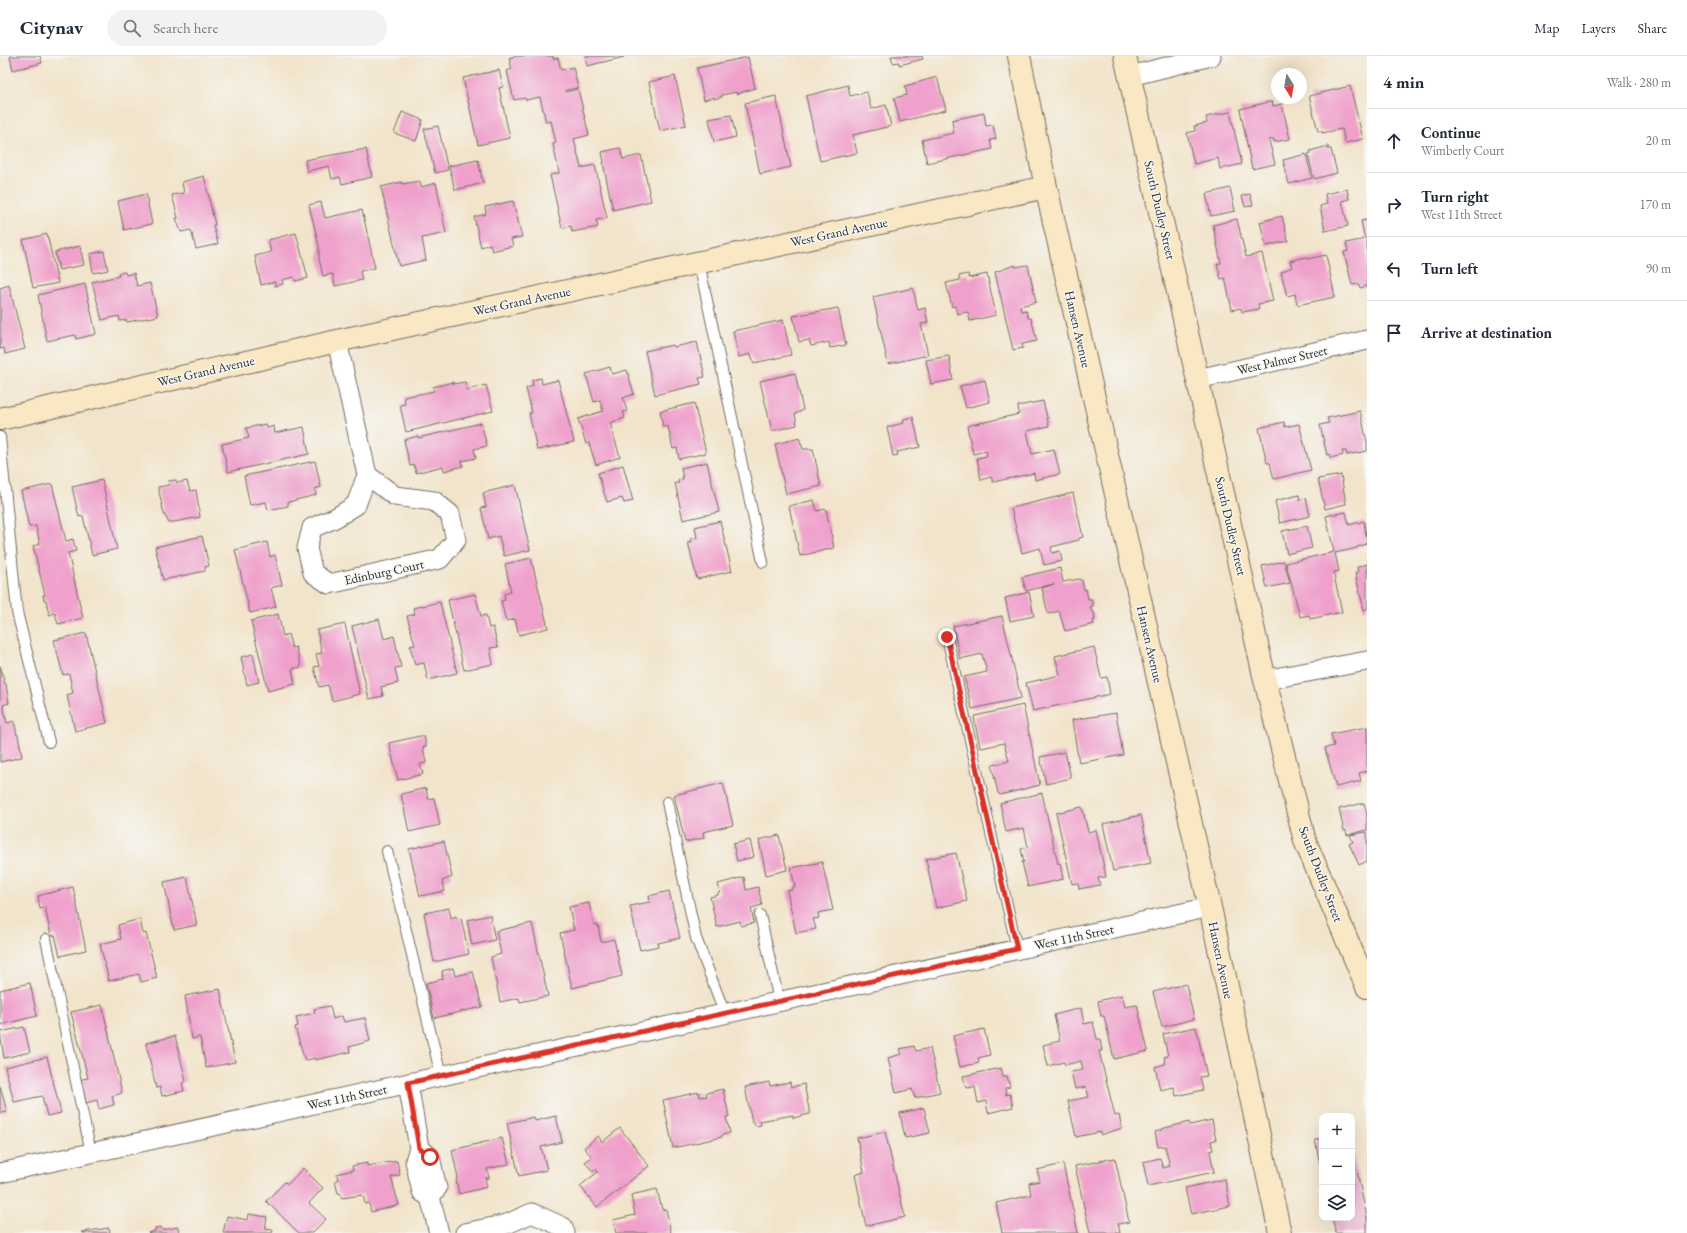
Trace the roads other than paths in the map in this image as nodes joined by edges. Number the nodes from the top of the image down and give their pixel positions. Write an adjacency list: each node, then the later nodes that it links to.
1 (1019, 56): 4 (street, Hansen Avenue)
2 (1211, 56): 3 (street)
3 (1127, 66): 8 (street, South Dudley Street)
4 (1046, 188): 5 (street, West Grand Avenue); 19 (street, Hansen Avenue)
5 (699, 263): 7 (street, West Grand Avenue); 12 (lane)
6 (1367, 340): 8 (street, West Palmer Street)
7 (337, 341): 9 (street, West Grand Avenue); 11 (street)
8 (1198, 379): 15 (street, South Dudley Street)
9 (0, 419)
10 (0, 437): 16 (lane)
11 (367, 475): 11 (street, Edinburg Court)
12 (763, 562)
13 (947, 637): 22 (lane)
14 (1367, 661): 15 (street)
15 (1265, 680): 23 (street, South Dudley Street)
16 (48, 742)
17 (666, 802): 25 (lane)
18 (387, 851): 26 (lane)
19 (1210, 907): 22 (street, West 11th Street); 33 (street, Hansen Avenue)
20 (760, 914): 24 (lane)
21 (46, 939): 28 (lane)
22 (1017, 949): 24 (street, West 11th Street)
23 (1367, 985)
24 (779, 1001): 25 (street, West 11th Street)
25 (725, 1014): 26 (street, West 11th Street)
26 (441, 1076): 27 (street, West 11th Street)
27 (408, 1083): 28 (street, West 11th Street); 30 (street)
28 (91, 1153): 29 (street, West 11th Street)
29 (0, 1172)
30 (439, 1233)
31 (466, 1233): 32 (street)
32 (565, 1233)
33 (1280, 1233)

